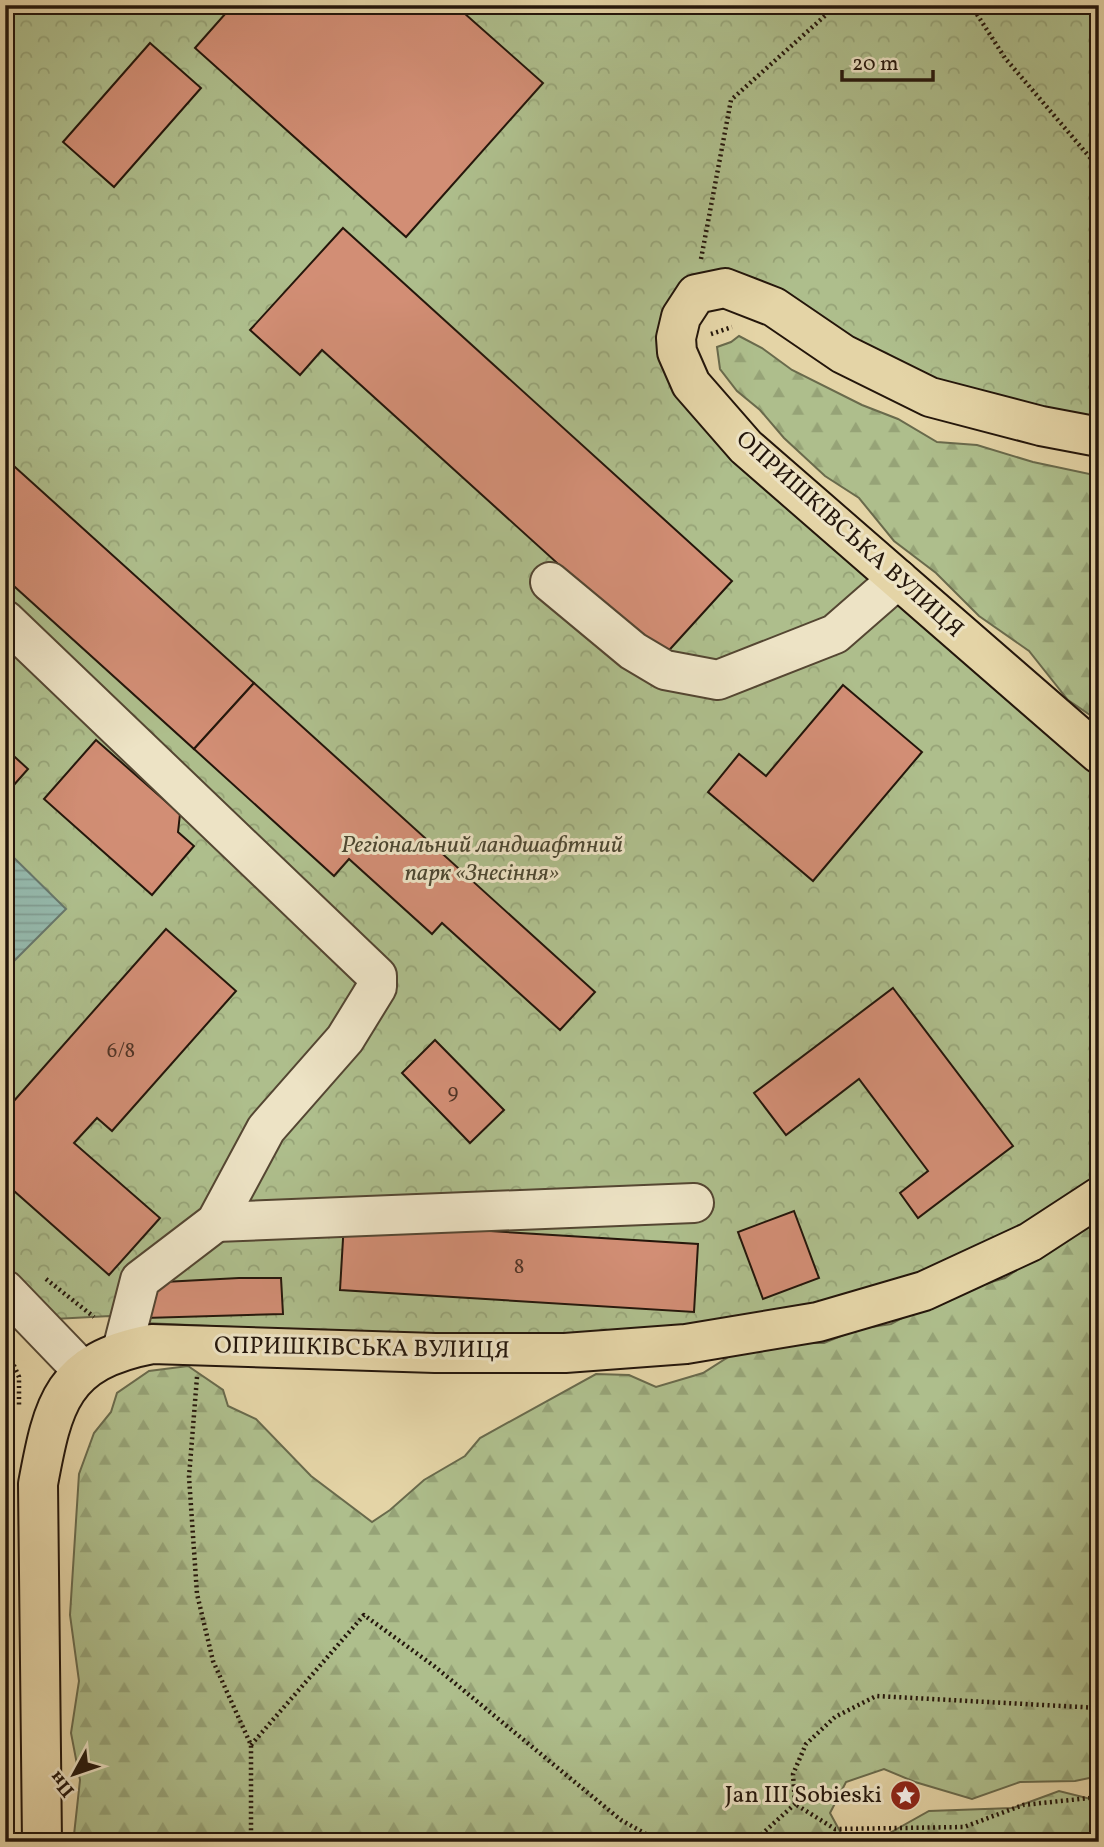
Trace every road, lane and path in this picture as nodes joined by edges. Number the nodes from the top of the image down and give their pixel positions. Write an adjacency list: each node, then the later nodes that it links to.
1 (837, 5): 6 (path)
2 (971, 5): 5 (path)
3 (1093, 5): 4 (path)
4 (1099, 14)
5 (1099, 168)
6 (698, 271)
7 (738, 325): 8 (path)
8 (704, 336)
9 (1099, 438): 10 (main road, ОПРИШКІВСЬКА ВУЛИЦЯ)
10 (898, 579): 11 (street); 13 (main road, ОПРИШКІВСЬКА ВУЛИЦЯ)
11 (550, 582)
12 (5, 620): 16 (street)
13 (1099, 754)
14 (1099, 1197): 19 (main road, ОПРИШКІВСЬКА ВУЛИЦЯ)
15 (694, 1203): 16 (street)
16 (216, 1222): 19 (street)
17 (43, 1277): 19 (path)
18 (5, 1290): 21 (street)
19 (124, 1340): 21 (main road, ОПРИШКІВСЬКА ВУЛИЦЯ)
20 (198, 1364): 23 (path)
21 (83, 1371): 26 (main road, ОПРИШКІВСЬКА ВУЛИЦЯ)
22 (1099, 1708): 25 (path)
23 (251, 1745): 27 (path); 28 (path)
24 (1099, 1797): 25 (path)
25 (795, 1804): 29 (path)
26 (42, 1842)
27 (251, 1842)
28 (660, 1842)
29 (753, 1842)

